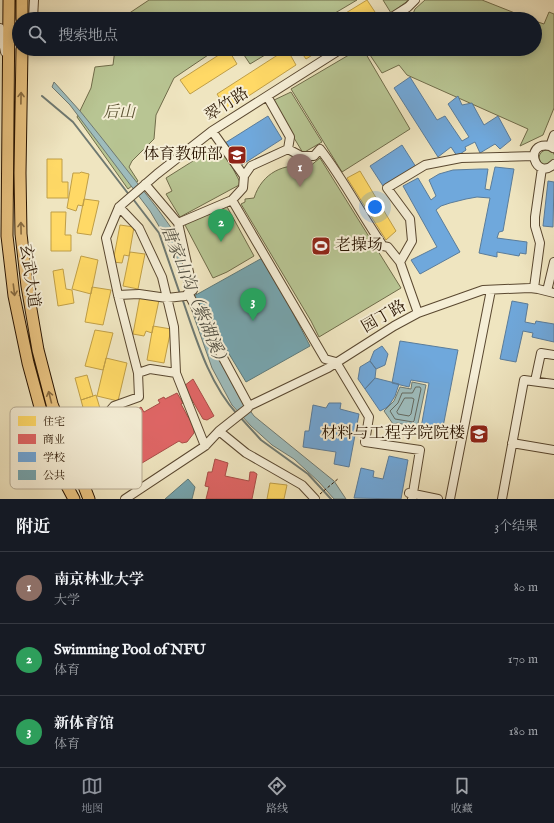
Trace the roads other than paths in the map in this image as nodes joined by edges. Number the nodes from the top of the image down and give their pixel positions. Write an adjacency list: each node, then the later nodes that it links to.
1 (22, 0): 5 (highway)
2 (34, 0): 6 (street)
3 (415, 0): 7 (street)
4 (9, 2): 12 (highway, 玄武大道)
5 (22, 12)
6 (33, 12)
7 (400, 12)
8 (0, 28): 12 (street)
9 (22, 56): 13 (highway, 玄武大道)
10 (26, 56): 13 (street)
11 (330, 56): 14 (street, 翠竹路)
12 (9, 69): 43 (highway, 玄武大道, one-way to 43)
13 (21, 82): 44 (highway, 玄武大道, one-way to 13)
14 (267, 96): 15 (street, 翠竹路); 18 (street)
15 (212, 131): 22 (street); 23 (street, 翠竹路)
16 (554, 135): 17 (street)
17 (552, 148): 19 (street)
18 (288, 149): 22 (street); 27 (street)
19 (534, 156): 21 (street); 27 (street)
20 (554, 164): 21 (street)
21 (542, 168): 29 (street)
22 (244, 176): 24 (street)
23 (145, 184): 25 (street, 翠竹路); 26 (street)
24 (232, 200): 26 (street); 37 (street)
25 (119, 207): 32 (street); 34 (street)
26 (178, 223): 33 (street)
27 (400, 262): 35 (street)
28 (554, 262): 31 (street)
29 (534, 288): 30 (street, 园丁路); 31 (street, 园丁路)
30 (491, 290): 35 (street, 园丁路); 62 (street)
31 (551, 292)
32 (118, 295): 34 (street); 38 (street)
33 (183, 296): 34 (street); 42 (street)
34 (167, 298): 39 (street)
35 (418, 313): 37 (street, 园丁路)
36 (554, 355): 40 (street)
37 (336, 362): 42 (street, 园丁路); 56 (street)
38 (138, 373): 39 (street); 45 (street)
39 (176, 373): 48 (street)
40 (535, 382): 41 (street); 47 (street)
41 (554, 384)
42 (249, 406): 46 (street, 园丁路)
43 (40, 407)
44 (53, 407)
45 (113, 407)
46 (219, 431): 48 (street, 园丁路); 55 (street)
47 (512, 443): 49 (street); 63 (street)
48 (205, 446): 50 (street, 园丁路)
49 (554, 450)
50 (142, 488)
51 (68, 489): 57 (highway)
52 (69, 489): 58 (highway, 玄武大道)
53 (85, 489): 59 (highway, 玄武大道, one-way to 53)
54 (140, 489): 60 (street, 园丁路)
55 (318, 496)
56 (411, 496): 61 (street)
57 (70, 499)
58 (74, 499)
59 (89, 499)
60 (125, 499)
61 (438, 499)
62 (450, 499)
63 (502, 499)

